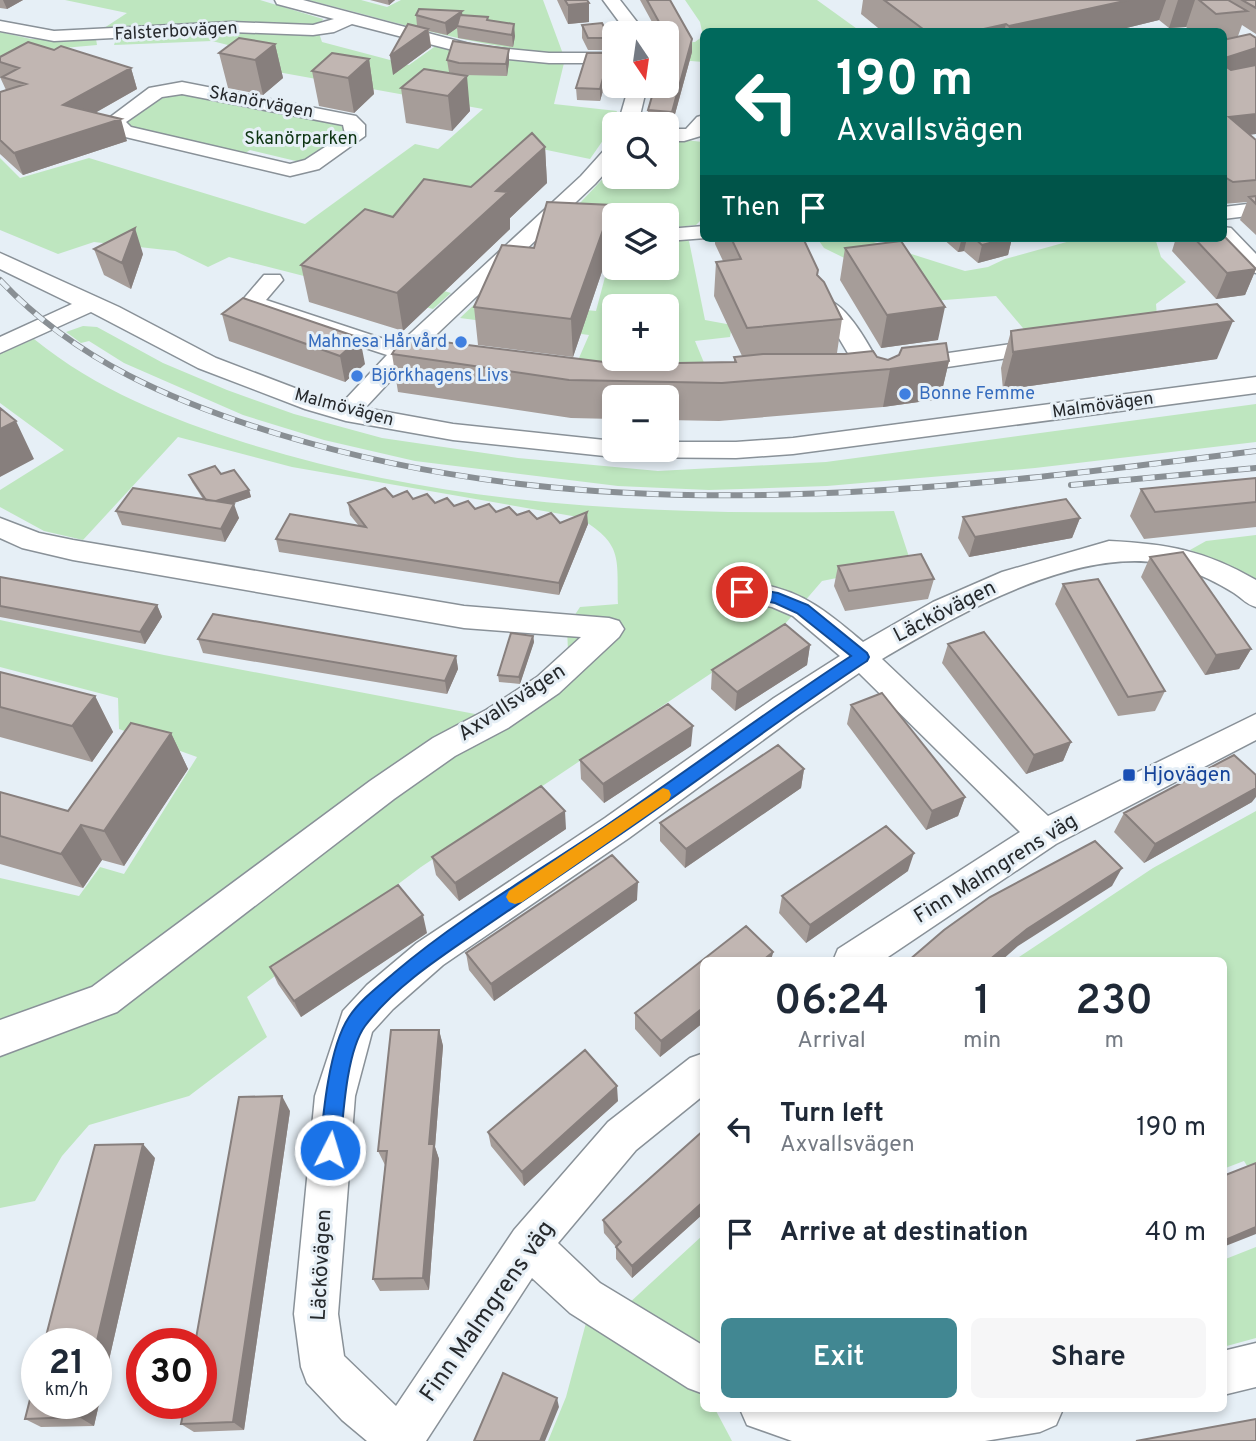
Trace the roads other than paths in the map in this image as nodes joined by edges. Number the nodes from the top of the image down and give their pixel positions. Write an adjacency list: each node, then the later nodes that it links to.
1 (283, 0): 3 (street)
2 (611, 0): 4 (street)
3 (350, 18): 5 (street, Falsterbovägen); 6 (street)
4 (627, 21)
5 (0, 26)
6 (602, 58)
7 (145, 82): 8 (street, Skanörvägen)
8 (169, 89): 8 (street, Skanörvägen)
9 (700, 128): 10 (street)
10 (679, 135)
11 (602, 164): 14 (street)
12 (1256, 209): 13 (street)
13 (1227, 213)
14 (536, 229): 15 (street); 27 (street)
15 (563, 231)
16 (700, 232): 17 (street)
17 (679, 234)
18 (1227, 237): 21 (street)
19 (0, 240): 23 (street, Malmövägen)
20 (0, 261): 23 (street, Malmövägen)
21 (1256, 266)
22 (272, 280): 27 (street)
23 (92, 303): 26 (street); 32 (street, Malmövägen)
24 (827, 307): 31 (street)
25 (1070, 336): 31 (street)
26 (0, 346)
27 (403, 353): 28 (street); 32 (street)
28 (442, 362)
29 (846, 373): 31 (street)
30 (1256, 385): 33 (street, Malmövägen)
31 (880, 388): 33 (street)
32 (346, 413): 34 (street, Malmövägen)
33 (909, 433): 35 (street, Malmövägen)
34 (602, 448)
35 (679, 450)
36 (0, 527): 43 (street, Axvallsvägen)
37 (742, 592): 39 (street)
38 (1256, 597): 39 (street, Läckövägen)
39 (862, 657): 41 (street); 51 (street, Läckövägen)
40 (1256, 726): 41 (street, Finn Malmgrens väg)
41 (1044, 834): 42 (street, Finn Malmgrens väg)
42 (857, 957)
43 (0, 1038)
44 (700, 1074): 45 (street, Finn Malmgrens väg)
45 (529, 1245): 47 (street); 51 (street, Finn Malmgrens väg)
46 (1256, 1365): 48 (street)
47 (700, 1370)
48 (1227, 1372)
49 (768, 1412): 50 (street)
50 (1023, 1412)
51 (399, 1440)

